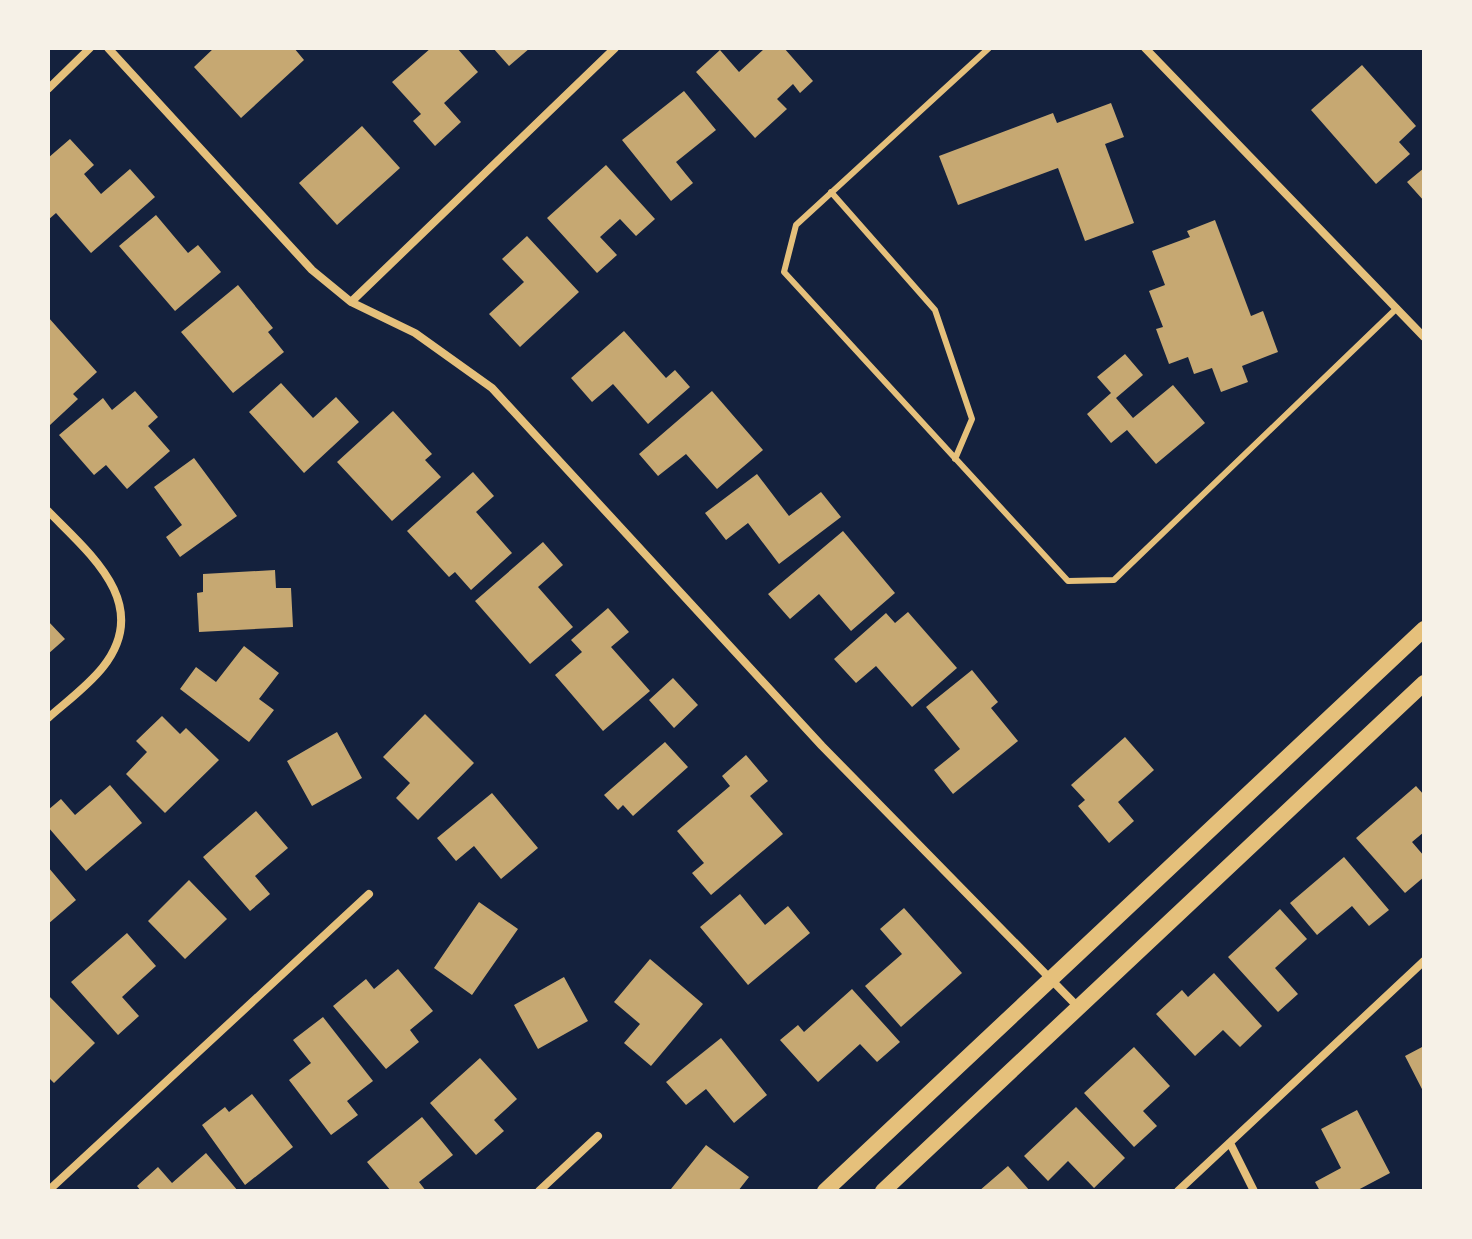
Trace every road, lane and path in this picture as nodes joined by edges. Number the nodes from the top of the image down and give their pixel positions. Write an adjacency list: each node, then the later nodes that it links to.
1 (90, 48): 6 (street)
2 (108, 48): 8 (street)
3 (615, 48): 8 (street)
4 (989, 48): 7 (lane)
5 (1145, 48): 9 (street)
6 (48, 89)
7 (831, 192): 11 (lane); 11 (lane)
8 (351, 302): 18 (street)
9 (1397, 308): 10 (street); 11 (lane)
10 (1424, 337)
11 (955, 459)
12 (48, 511): 15 (street)
13 (1424, 629): 18 (main road)
14 (1424, 683): 19 (main road)
15 (48, 718)
16 (369, 894): 22 (street)
17 (1424, 961): 21 (street)
18 (1049, 977): 19 (street); 24 (main road)
19 (1077, 1006): 25 (main road)
20 (598, 1136): 23 (street)
21 (1230, 1143): 26 (street); 27 (street)
22 (48, 1191)
23 (539, 1191)
24 (825, 1191)
25 (883, 1191)
26 (1178, 1191)
27 (1254, 1191)

